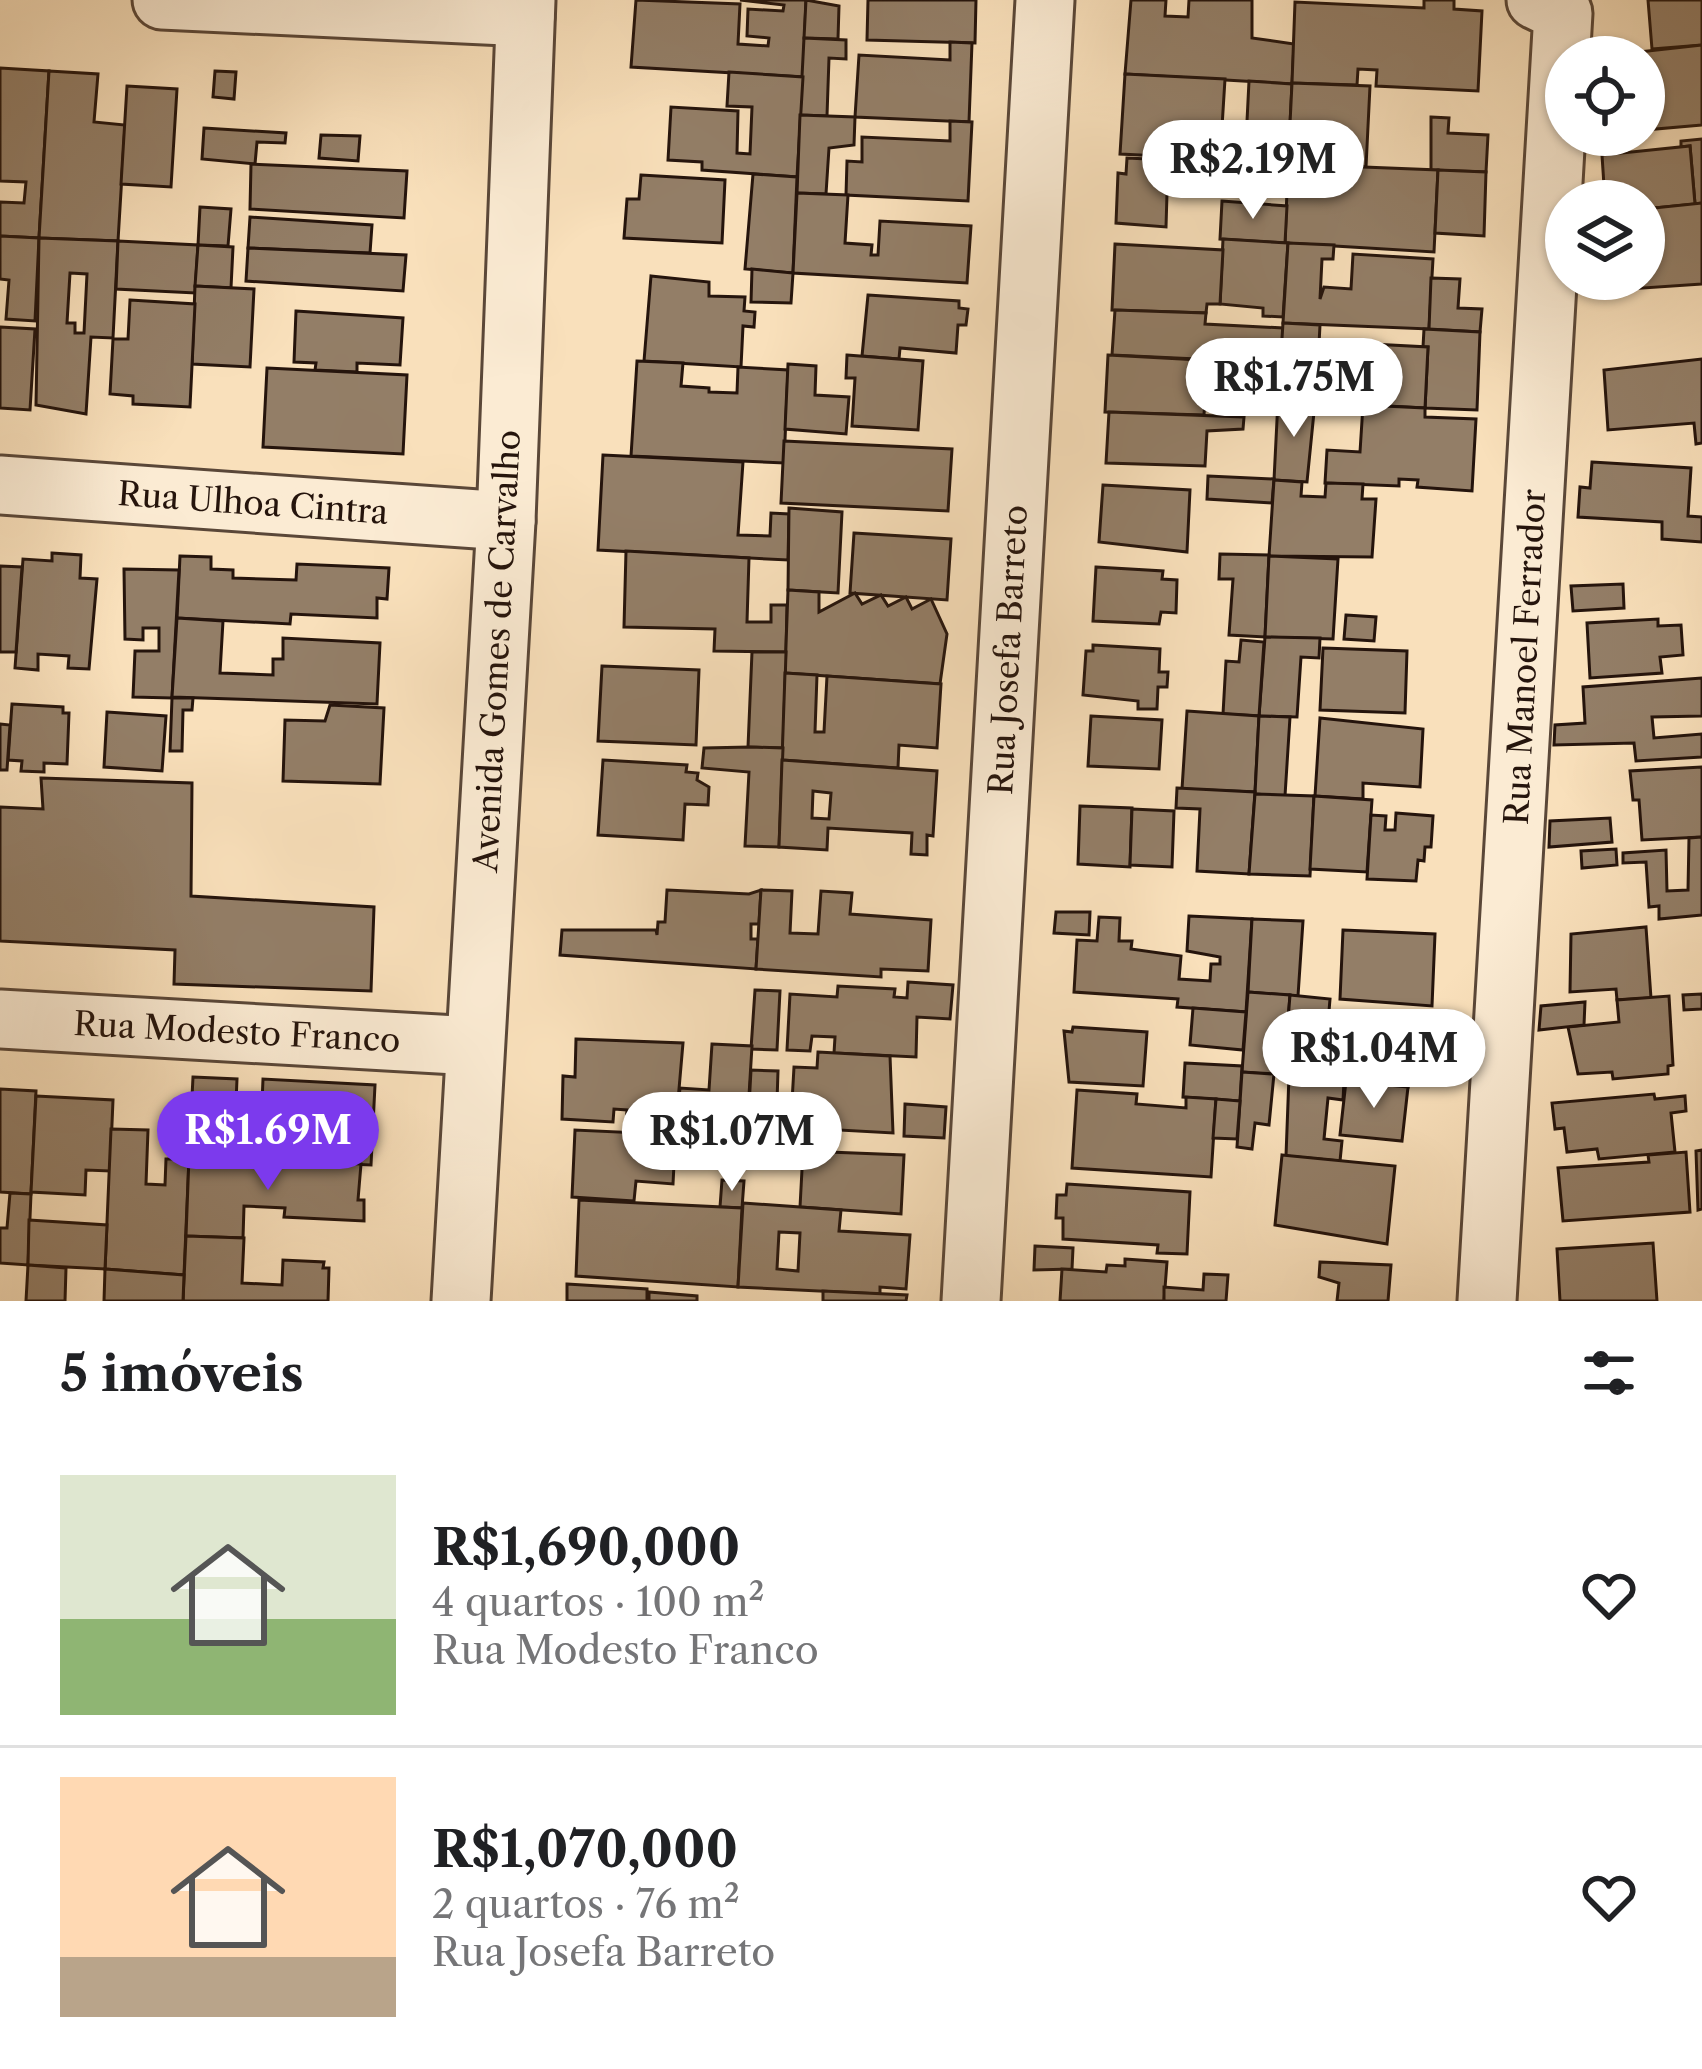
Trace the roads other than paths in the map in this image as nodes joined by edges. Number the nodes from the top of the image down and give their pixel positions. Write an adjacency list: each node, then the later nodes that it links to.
1 (162, 0): 4 (street)
2 (1046, 0): 10 (street, Rua Josefa Barreto)
3 (1550, 6): 11 (street, Rua Manoel Ferrador)
4 (525, 8): 6 (street, Avenida Gomes de Carvalho)
5 (0, 485): 6 (street, Rua Ulhoa Cintra)
6 (506, 521): 8 (street, Avenida Gomes de Carvalho)
7 (0, 1019): 8 (street, Rua Modesto Franco)
8 (474, 1046): 9 (street, Avenida Gomes de Carvalho)
9 (461, 1301)
10 (971, 1301)
11 (1486, 1301)

